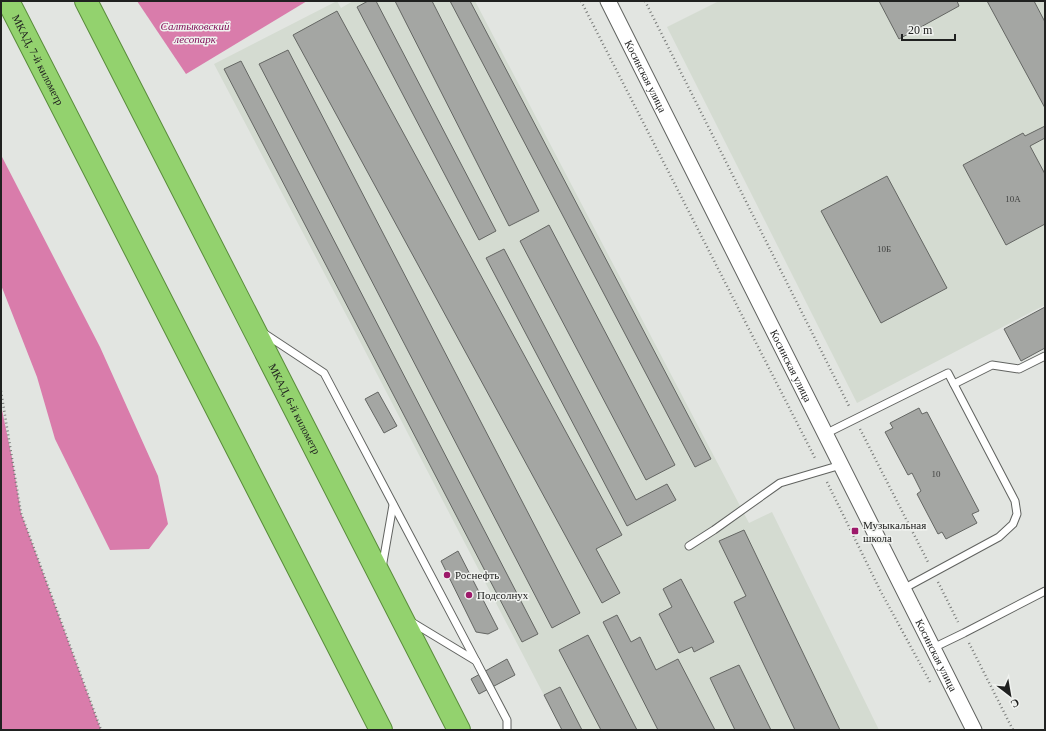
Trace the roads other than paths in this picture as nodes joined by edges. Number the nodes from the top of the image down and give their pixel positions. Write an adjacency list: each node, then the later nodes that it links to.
1 (8, 1): 17 (highway, МКАД, 7-й километр)
2 (86, 1): 4 (highway, МКАД, 6-й километр)
3 (608, 1): 7 (street, Косинская улица)
4 (252, 325): 9 (lane); 11 (highway, МКАД, 6-й километр)
5 (1045, 356): 6 (lane)
6 (954, 384): 7 (lane); 12 (lane)
7 (825, 434): 8 (street, Косинская улица)
8 (841, 465): 10 (lane); 12 (street, Косинская улица)
9 (393, 504): 11 (lane); 16 (lane)
10 (689, 546)
11 (381, 576): 14 (highway, МКАД, 6-й километр)
12 (903, 589): 15 (street, Косинская улица)
13 (1045, 591): 15 (lane)
14 (400, 614): 16 (lane); 18 (highway, МКАД, 6-й километр)
15 (933, 648): 20 (street, Косинская улица)
16 (476, 661): 19 (lane)
17 (381, 730)
18 (459, 730)
19 (507, 730)
20 (974, 730)

